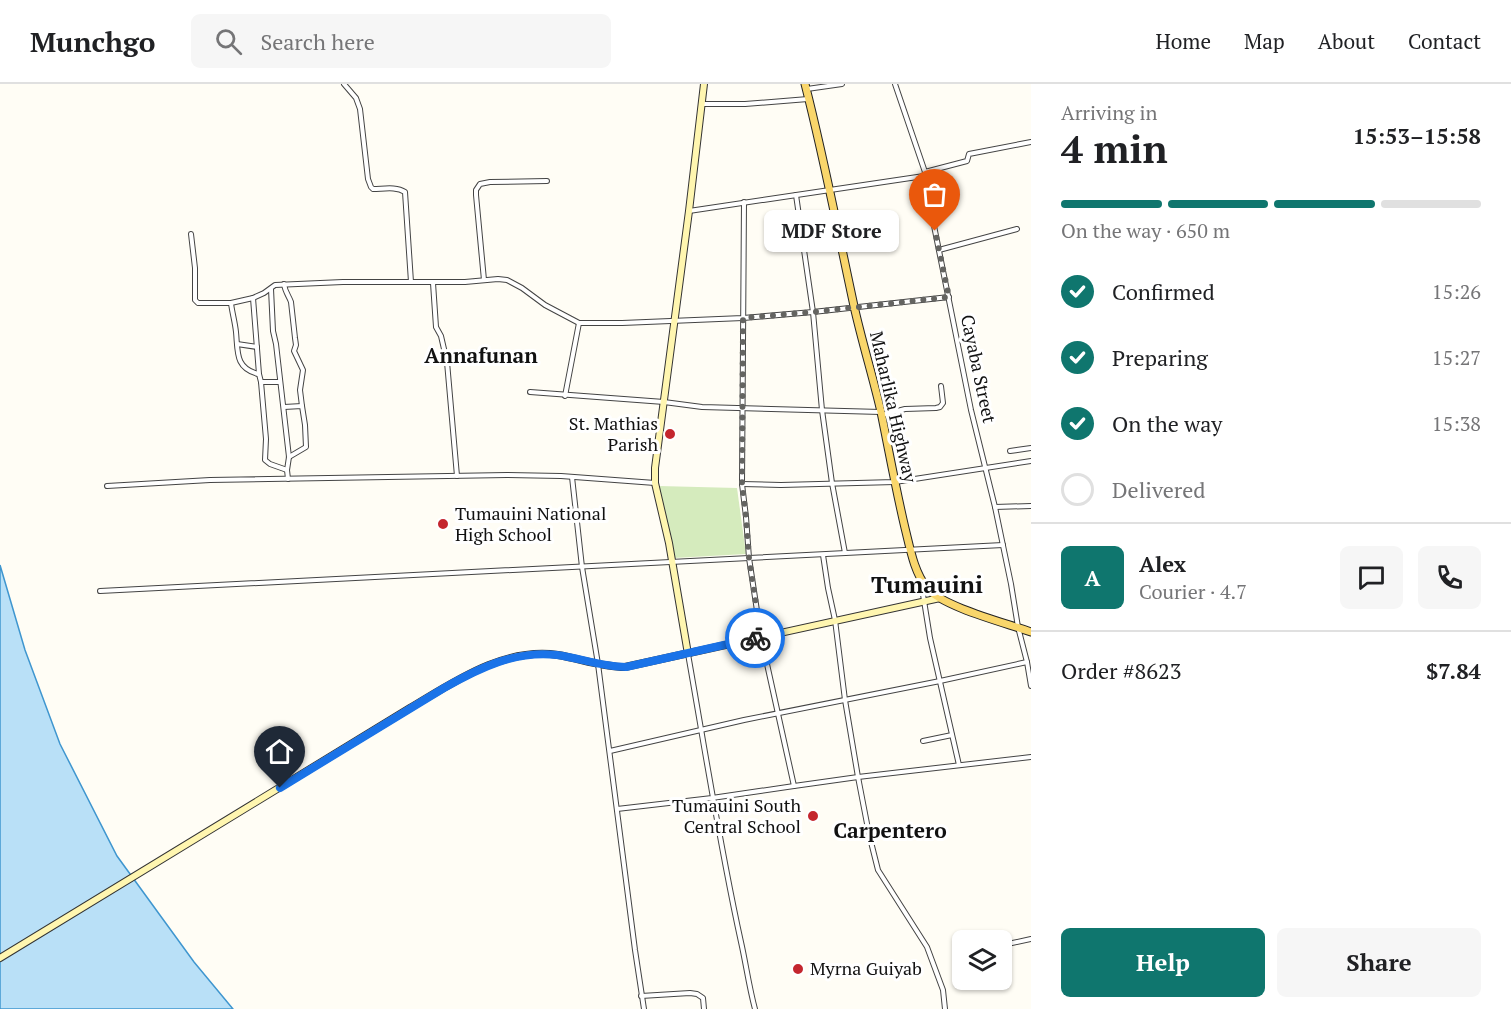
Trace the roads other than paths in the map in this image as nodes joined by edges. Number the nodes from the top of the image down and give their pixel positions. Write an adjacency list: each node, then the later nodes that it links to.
1 (344, 84): 19 (street)
2 (704, 84): 7 (main road)
3 (842, 84): 5 (street)
4 (896, 84): 9 (street, Cayaba Street)
5 (806, 87): 6 (main road, Maharlika Highway)
6 (809, 98): 7 (street); 11 (main road, Maharlika Highway)
7 (701, 104): 14 (main road)
8 (1031, 142): 9 (street)
9 (924, 174): 11 (street); 17 (street, Cayaba Street)
10 (547, 181): 18 (street)
11 (830, 190): 12 (street); 26 (main road, Maharlika Highway)
12 (796, 195): 13 (street); 27 (street)
13 (744, 202): 14 (street); 28 (street)
14 (689, 211): 29 (main road)
15 (1017, 229): 17 (street)
16 (191, 234): 25 (street)
17 (939, 250): 23 (street, Cayaba Street)
18 (484, 280): 20 (street); 30 (street)
19 (411, 282): 20 (street); 21 (street)
20 (433, 283): 51 (street)
21 (284, 284): 22 (street); 40 (street)
22 (271, 288): 24 (street); 35 (street)
23 (949, 297): 26 (street); 49 (street, Cayaba Street)
24 (253, 298): 25 (street); 32 (street)
25 (231, 303): 31 (street)
26 (855, 307): 27 (street); 44 (main road, Maharlika Highway)
27 (813, 312): 28 (street); 43 (street)
28 (743, 318): 29 (street); 42 (street)
29 (674, 321): 30 (street); 39 (main road)
30 (579, 323): 38 (street)
31 (237, 344): 32 (street); 33 (street)
32 (257, 347): 33 (street)
33 (259, 374): 34 (street)
34 (261, 382): 35 (street); 50 (street)
35 (280, 382): 41 (street)
36 (941, 386): 44 (street)
37 (530, 392): 38 (street)
38 (566, 396): 39 (street)
39 (664, 402): 42 (street); 55 (main road)
40 (302, 406): 41 (street); 47 (street)
41 (284, 408): 47 (street)
42 (743, 408): 43 (street); 57 (street)
43 (822, 410): 44 (street); 56 (street)
44 (881, 414): 54 (main road, Maharlika Highway)
45 (1031, 448): 46 (street)
46 (1010, 451)
47 (289, 457): 50 (street)
48 (1031, 461): 49 (street)
49 (986, 468): 54 (street); 60 (street, Cayaba Street)
50 (287, 470): 53 (street)
51 (457, 476): 52 (street); 53 (street)
52 (572, 477): 55 (street); 67 (street)
53 (288, 479): 58 (street)
54 (895, 482): 56 (street); 62 (main road, Maharlika Highway)
55 (655, 483): 66 (main road)
56 (832, 483): 57 (street); 63 (street)
57 (742, 484): 65 (street)
58 (107, 486)
59 (1031, 506): 60 (street)
60 (995, 507): 61 (street, Cayaba Street)
61 (1003, 545): 62 (street); 73 (street, Cayaba Street)
62 (911, 550): 63 (street); 68 (main road, Maharlika Highway)
63 (845, 553): 64 (street)
64 (824, 555): 65 (street); 72 (street)
65 (749, 558): 66 (street); 75 (street)
66 (673, 563): 67 (street); 76 (main road)
67 (582, 567): 69 (street); 78 (street)
68 (920, 576): 70 (main road, Maharlika Highway); 71 (street)
69 (100, 591)
70 (940, 598): 71 (main road); 73 (main road, Maharlika Highway)
71 (923, 601): 72 (main road); 79 (street)
72 (836, 620): 75 (main road); 81 (street)
73 (1018, 627): 74 (main road, Maharlika Highway); 77 (street, Cayaba Street)
74 (1031, 632)
75 (761, 637): 76 (main road); 82 (street)
76 (688, 654): 78 (main road); 83 (street)
77 (1027, 662): 79 (street); 80 (street, Cayaba Street)
78 (598, 664): 86 (street); 95 (main road)
79 (940, 681): 81 (street); 84 (street)
80 (1031, 686)
81 (845, 700): 82 (street); 89 (street)
82 (778, 713): 83 (street); 90 (street)
83 (702, 729): 86 (street); 91 (street)
84 (952, 735): 85 (street); 88 (street)
85 (923, 741)
86 (610, 751): 92 (street)
87 (1031, 757): 88 (street)
88 (959, 765): 89 (street)
89 (858, 777): 90 (street); 100 (street)
90 (794, 786): 91 (street)
91 (712, 798): 92 (street); 99 (street)
92 (617, 809): 96 (street)
93 (1031, 939): 94 (street)
94 (1012, 943)
95 (0, 958)
96 (641, 996): 97 (street); 98 (street)
97 (644, 1009)
98 (704, 1009)
99 (755, 1009)
100 (945, 1009)

